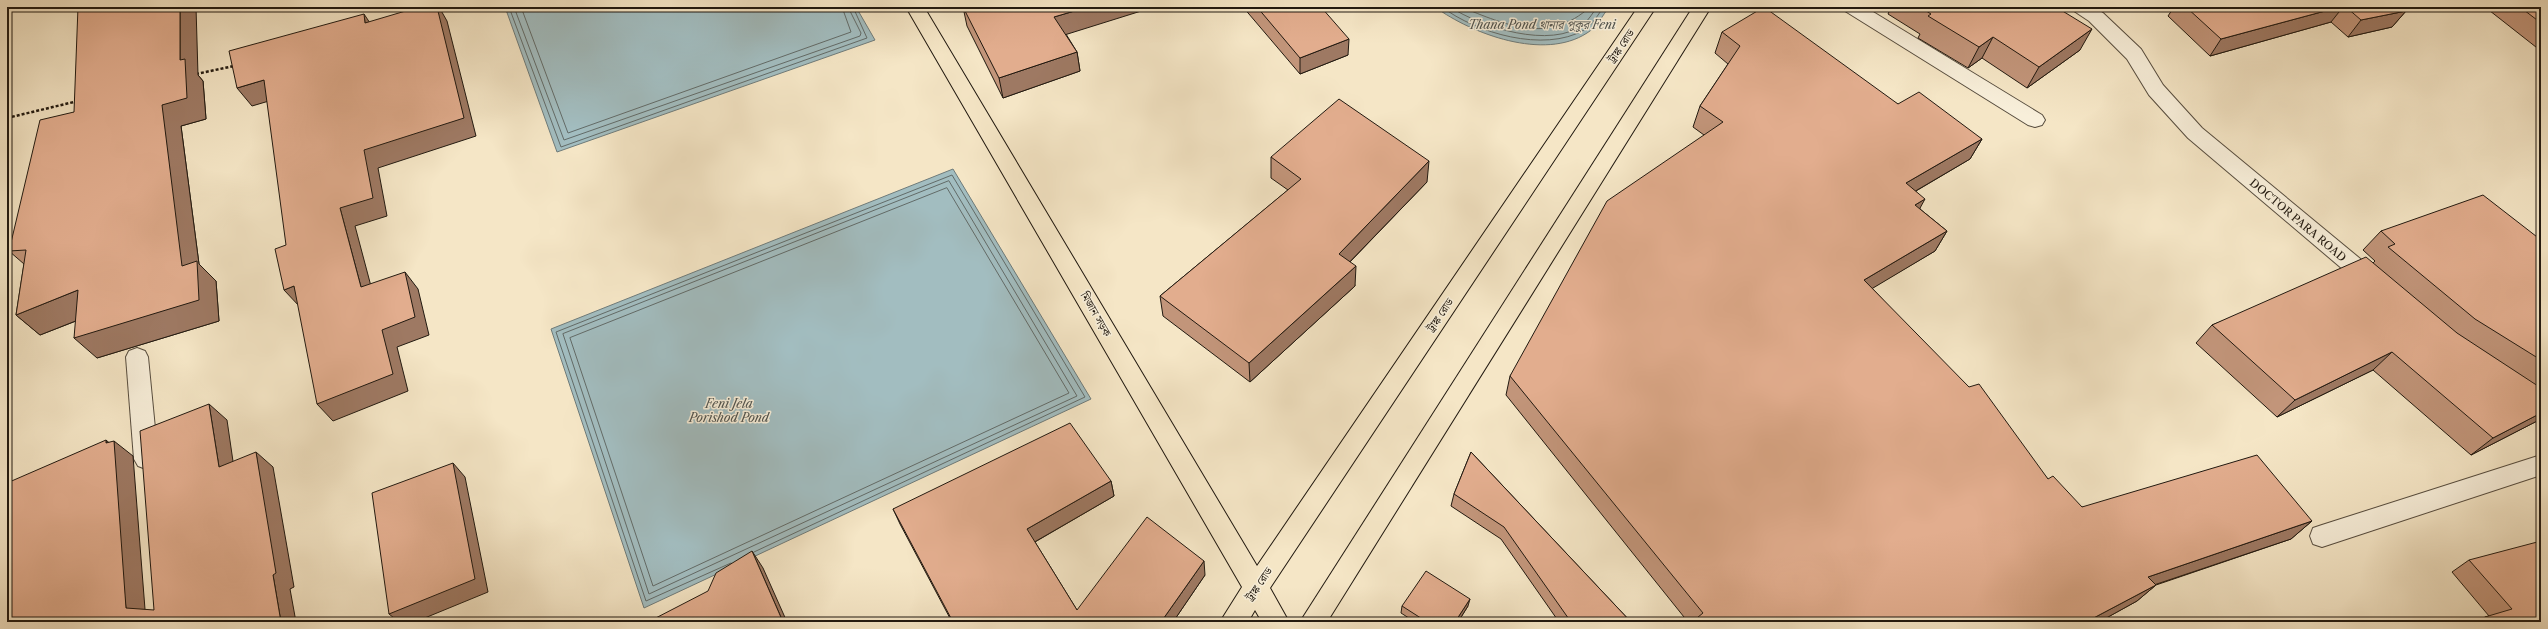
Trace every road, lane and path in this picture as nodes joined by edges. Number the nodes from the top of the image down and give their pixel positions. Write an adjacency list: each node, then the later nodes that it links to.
1 (915, 7): 16 (main road, মিজান সড়ক)
2 (1647, 7): 16 (main road, ট্রাঙ্ক রোড)
3 (1702, 7): 19 (main road)
4 (1851, 7): 10 (street)
5 (2080, 7): 11 (street, DOCTOR PARA ROAD)
6 (241, 64): 7 (path)
7 (194, 75)
8 (85, 100): 9 (path)
9 (7, 118)
10 (2035, 120)
11 (2391, 297)
12 (137, 357): 14 (street)
13 (2541, 465): 15 (street)
14 (148, 482)
15 (2322, 536)
16 (1257, 587): 17 (main road, ট্রাঙ্ক রোড); 18 (main road, মিজান সড়ক)
17 (1233, 622)
18 (1276, 622)
19 (1313, 622)

